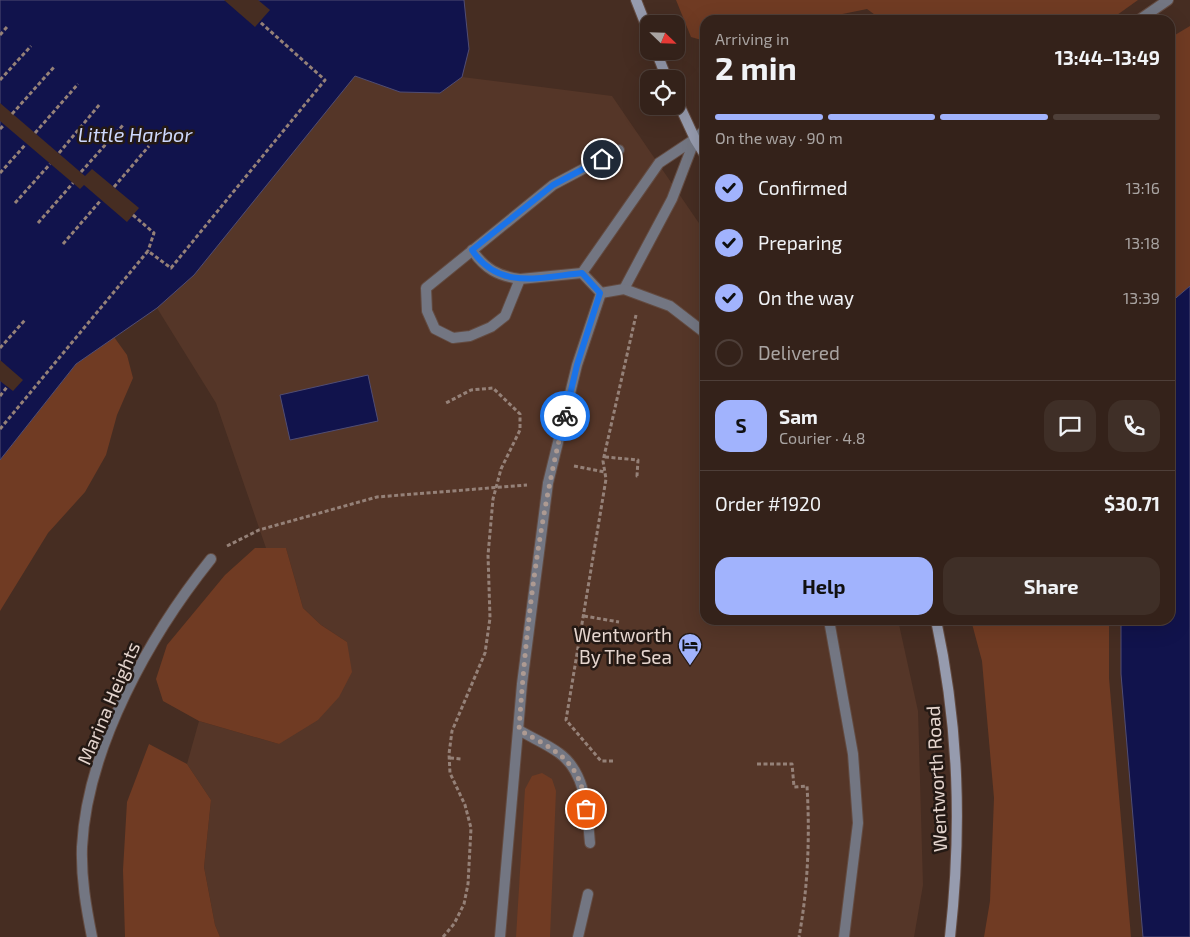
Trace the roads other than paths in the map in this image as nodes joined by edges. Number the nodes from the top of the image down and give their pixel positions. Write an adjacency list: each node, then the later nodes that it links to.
1 (636, 0): 3 (main road)
2 (1168, 0): 4 (street)
3 (642, 15)
4 (1146, 15)
5 (684, 115): 7 (main road)
6 (700, 134): 7 (street)
7 (695, 139): 8 (main road); 11 (street); 13 (street)
8 (700, 147)
9 (619, 150): 10 (street)
10 (472, 250): 12 (street); 12 (street)
11 (582, 273): 12 (street); 14 (street)
12 (520, 279)
13 (624, 289): 14 (street); 15 (street)
14 (600, 293): 19 (street)
15 (700, 329)
16 (211, 559): 22 (street, Marina Heights)
17 (830, 625): 25 (street)
18 (937, 625): 26 (main road, Wentworth Road)
19 (519, 730): 20 (street); 23 (street)
20 (590, 843)
21 (588, 894): 24 (street)
22 (92, 937)
23 (500, 937)
24 (578, 937)
25 (844, 937)
26 (950, 937)

